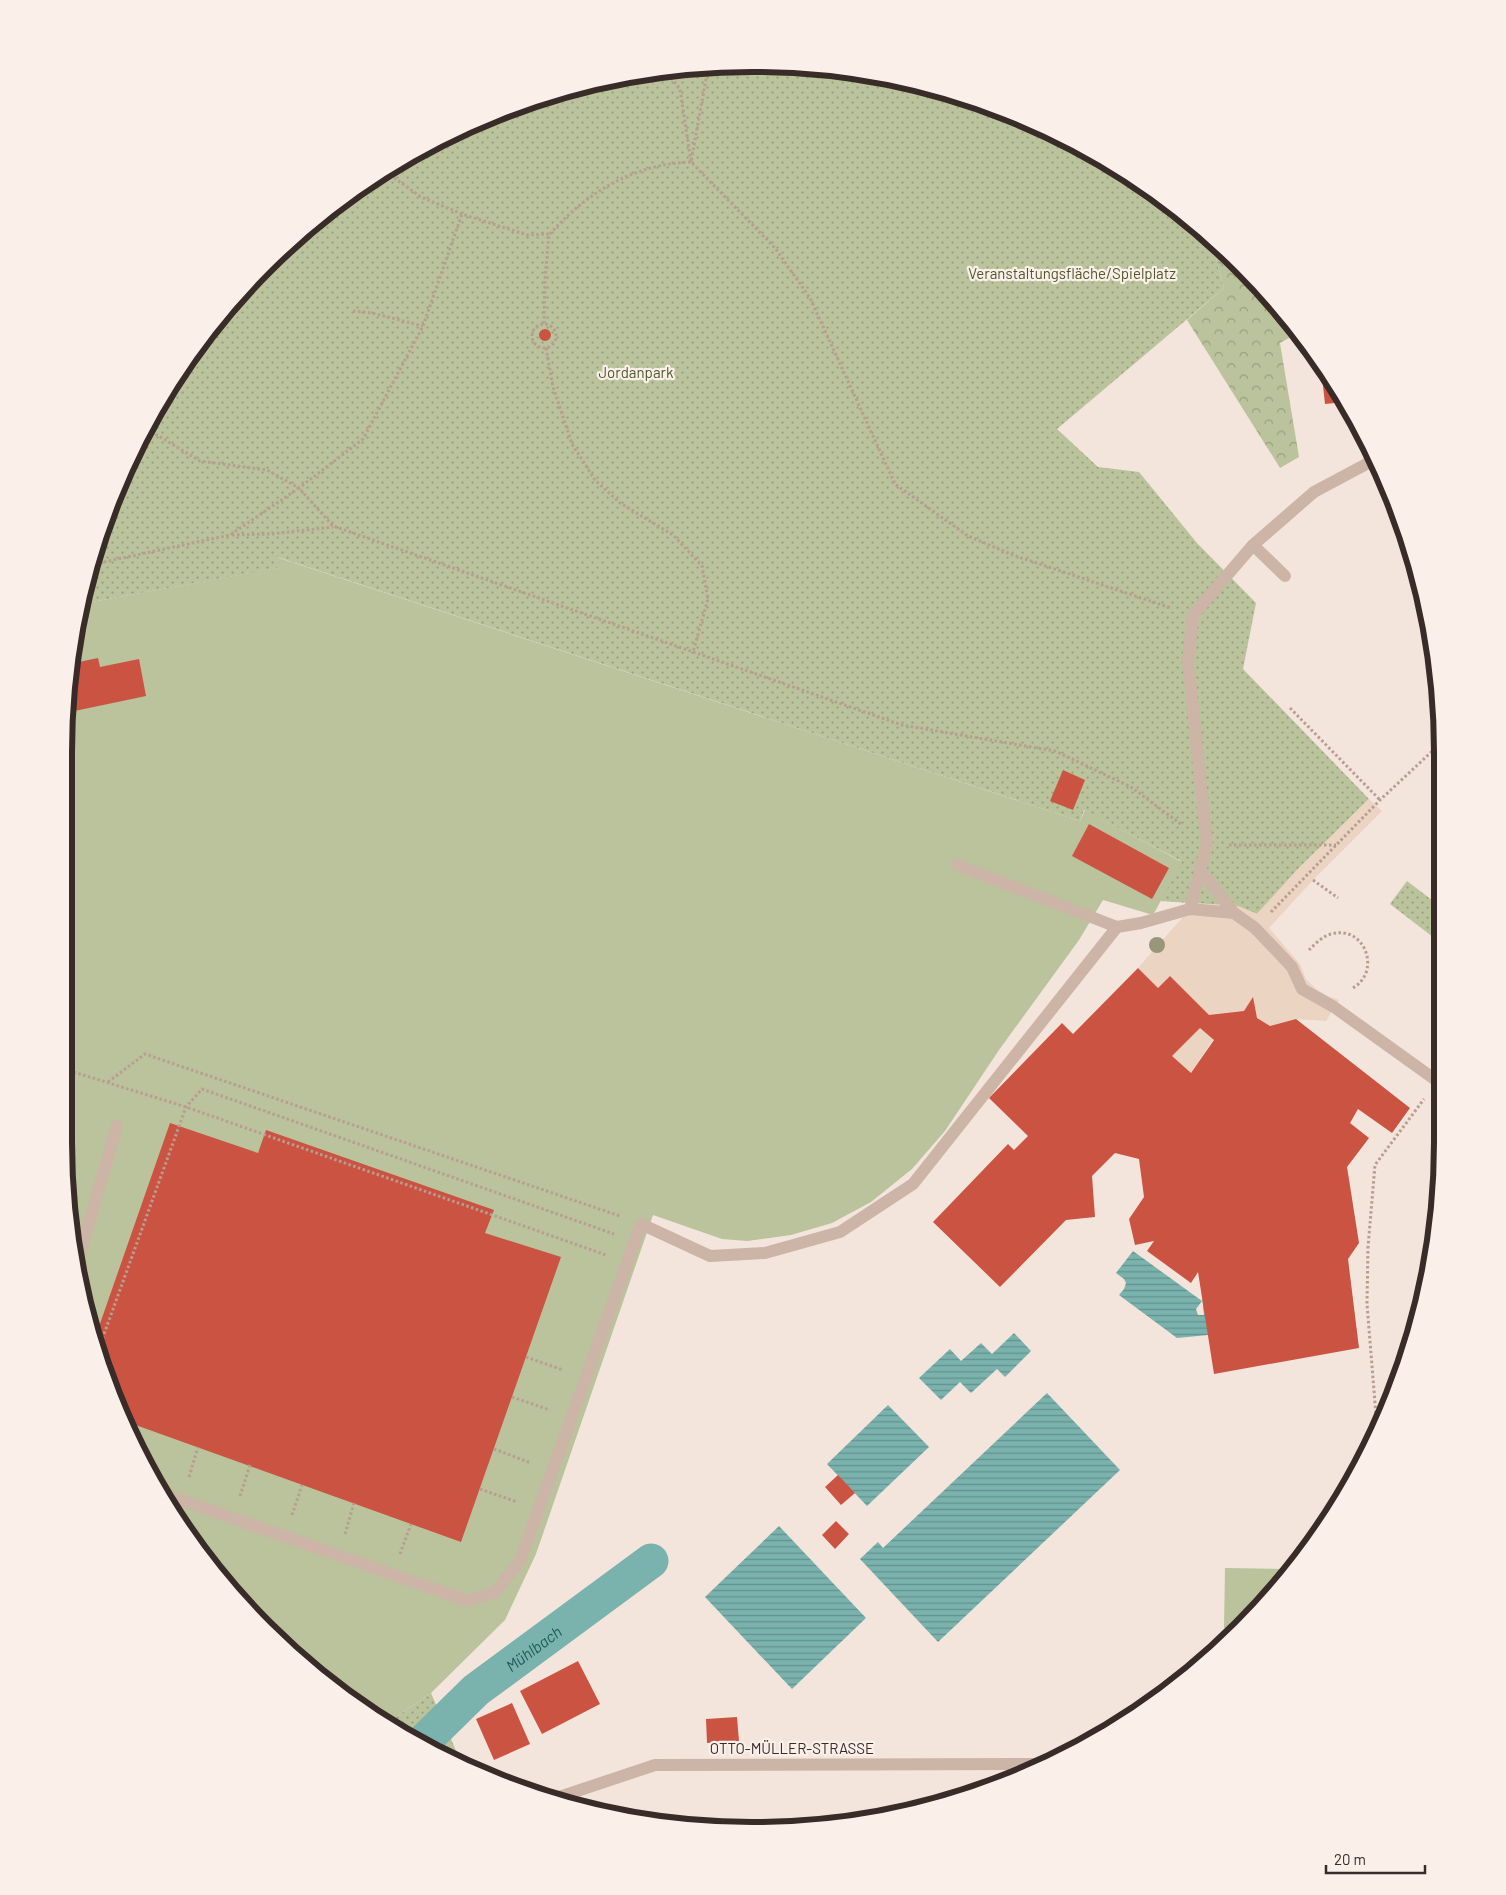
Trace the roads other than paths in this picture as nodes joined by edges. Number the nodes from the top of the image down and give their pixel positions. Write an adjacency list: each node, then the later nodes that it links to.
1 (1368, 463): 2 (street)
2 (1253, 545): 3 (street); 5 (street)
3 (1285, 576)
4 (957, 865): 8 (street)
5 (1200, 870): 6 (street); 7 (street)
6 (1190, 909): 7 (street); 8 (street)
7 (1234, 913): 9 (street)
8 (1117, 927): 12 (street)
9 (1434, 1078)
10 (117, 1126): 11 (street)
11 (81, 1249)
12 (173, 1497)
13 (1028, 1764): 14 (street, OTTO-MÜLLER-STRASSE)
14 (564, 1795)

